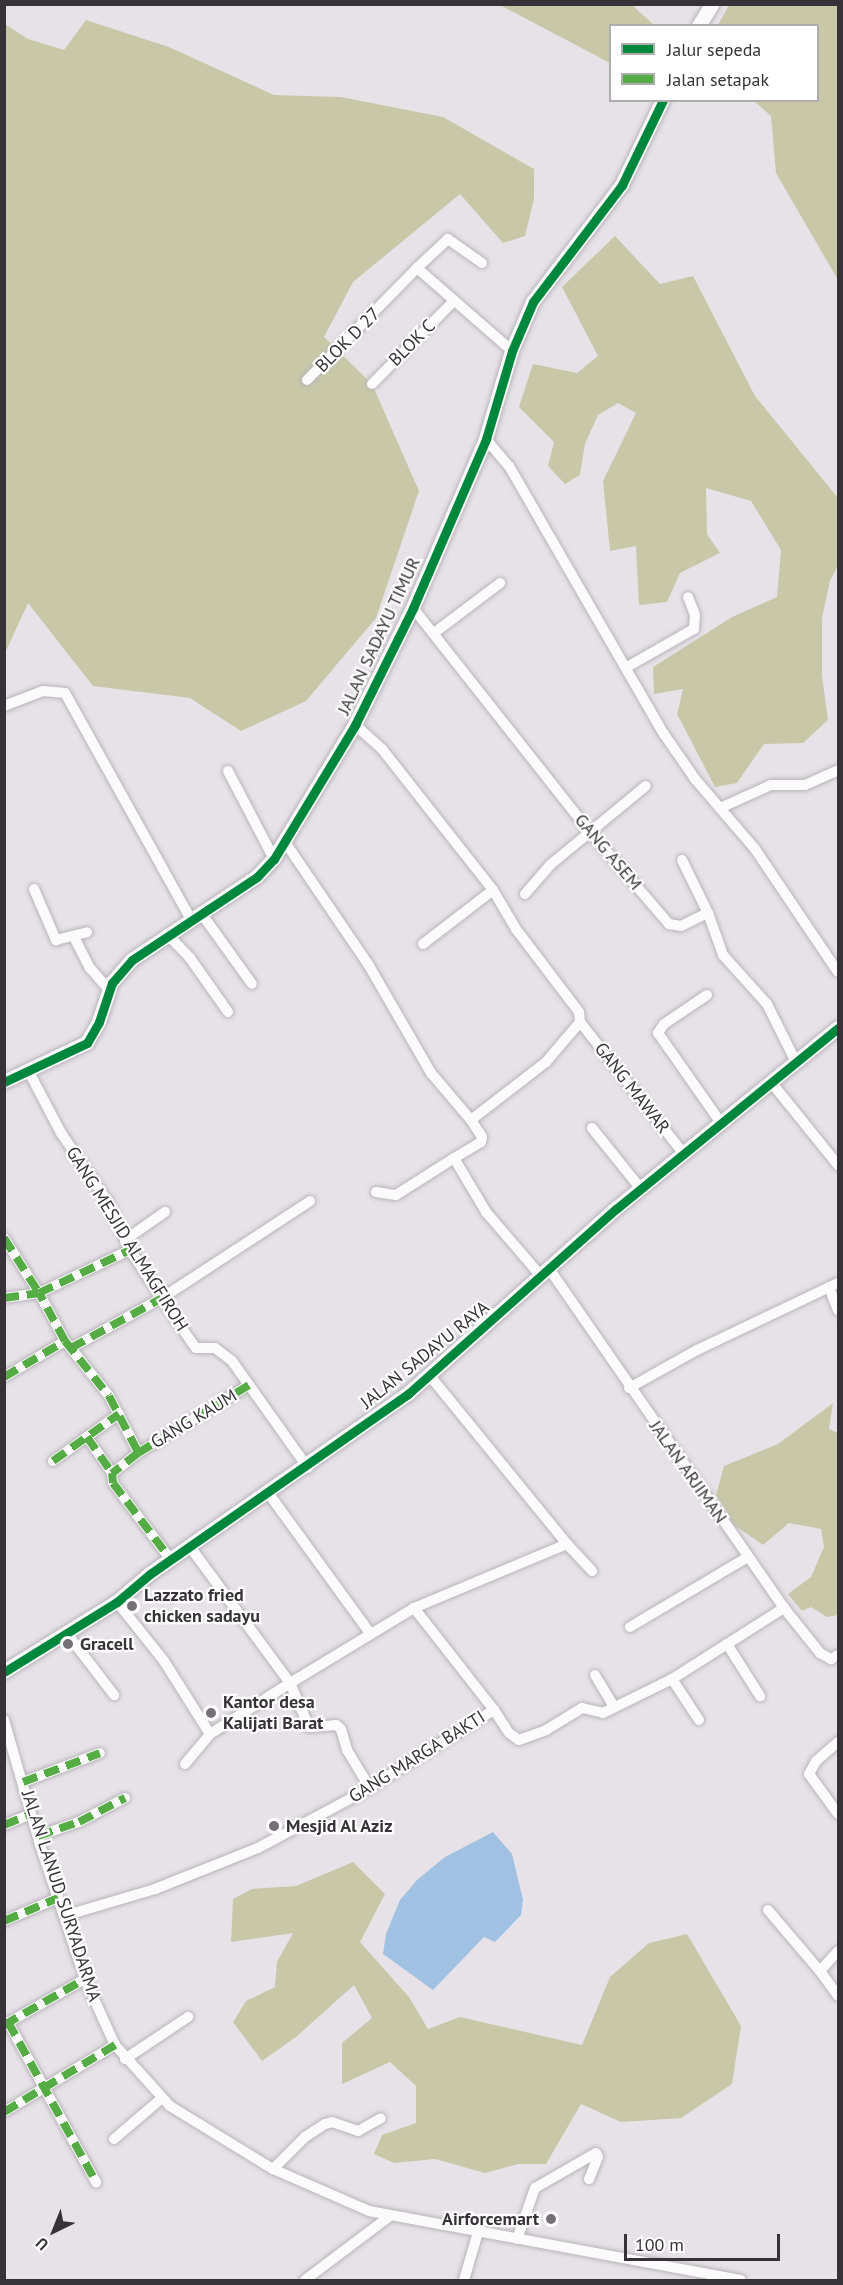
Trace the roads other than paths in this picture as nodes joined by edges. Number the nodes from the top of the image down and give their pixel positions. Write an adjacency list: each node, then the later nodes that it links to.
1 (713, 4): 2 (street)
2 (700, 24)
3 (662, 102): 7 (street, JALAN SADAYU TIMUR)
4 (482, 263): 5 (street, BLOK D 27)
5 (417, 268): 6 (street); 8 (street, BLOK D 27)
6 (452, 303): 7 (street); 9 (street, BLOK C)
7 (512, 351): 10 (street, JALAN SADAYU TIMUR)
8 (308, 380)
9 (372, 384)
10 (486, 439): 13 (street, JALAN SADAYU TIMUR); 15 (street)
11 (500, 583): 14 (street)
12 (688, 597): 15 (street)
13 (412, 608): 14 (street, GANG ASEM); 17 (street, JALAN SADAYU TIMUR)
14 (434, 633): 22 (street, GANG ASEM)
15 (627, 667): 21 (street)
16 (4, 706): 30 (street)
17 (355, 725): 23 (street, JALAN SADAYU TIMUR); 27 (street, GANG MAWAR)
18 (838, 770): 21 (street)
19 (228, 771): 24 (street)
20 (646, 786): 22 (street)
21 (720, 808): 35 (street)
22 (589, 831): 28 (street); 29 (street, GANG ASEM)
23 (285, 842): 24 (street, JALAN SADAYU TIMUR); 46 (street)
24 (274, 859): 30 (street, JALAN SADAYU TIMUR)
25 (681, 860): 29 (street)
26 (34, 889): 33 (street)
27 (493, 890): 34 (street); 40 (street, GANG MAWAR)
28 (525, 894)
29 (708, 913): 42 (street)
30 (196, 916): 32 (street, JALAN SADAYU TIMUR); 36 (street)
31 (87, 932): 33 (street)
32 (167, 934): 37 (street, JALAN SADAYU TIMUR); 39 (street)
33 (74, 937): 37 (street)
34 (423, 944)
35 (838, 972)
36 (252, 984)
37 (110, 991): 43 (street, JALAN SADAYU TIMUR)
38 (707, 995): 47 (street)
39 (228, 1012)
40 (579, 1022): 46 (street); 49 (street, GANG MAWAR)
41 (838, 1028): 42 (street, JALAN SADAYU RAYA)
42 (796, 1062): 45 (street, JALAN SADAYU RAYA)
43 (29, 1072): 44 (street, JALAN SADAYU TIMUR); 57 (street, GANG MESJID ALMAGFIROH)
44 (4, 1082)
45 (771, 1082): 47 (street, JALAN SADAYU RAYA); 51 (street)
46 (471, 1120): 50 (street)
47 (721, 1123): 49 (street, JALAN SADAYU RAYA)
48 (592, 1128): 52 (street)
49 (684, 1154): 52 (street, JALAN SADAYU RAYA)
50 (454, 1158): 53 (street); 58 (street, JALAN ARJIMAN)
51 (838, 1165)
52 (641, 1189): 58 (street, JALAN SADAYU RAYA)
53 (376, 1192)
54 (310, 1201): 62 (street)
55 (165, 1212): 57 (street)
56 (4, 1238): 60 (street, GANG KAUM)
57 (127, 1245): 60 (street); 62 (street, GANG MESJID ALMAGFIROH)
58 (546, 1274): 65 (street, JALAN SADAYU RAYA); 68 (street, JALAN ARJIMAN)
59 (834, 1285): 63 (street); 68 (street)
60 (39, 1293): 61 (street); 64 (street, GANG KAUM)
61 (4, 1298)
62 (162, 1298): 64 (street); 67 (street, GANG MESJID ALMAGFIROH)
63 (838, 1310)
64 (68, 1344): 66 (street); 69 (street, GANG KAUM)
65 (430, 1376): 73 (street, JALAN SADAYU RAYA); 76 (street)
66 (4, 1377)
67 (249, 1385): 71 (street, GANG KAUM); 73 (street, GANG MESJID ALMAGFIROH)
68 (629, 1388): 78 (street, JALAN ARJIMAN)
69 (118, 1414): 70 (street); 71 (street, GANG KAUM)
70 (87, 1437): 72 (street); 74 (street)
71 (138, 1453): 74 (street, GANG KAUM)
72 (52, 1461)
73 (308, 1468): 75 (street, JALAN SADAYU RAYA)
74 (112, 1473): 79 (street)
75 (269, 1494): 77 (street, JALAN SADAYU RAYA); 85 (street)
76 (567, 1544): 80 (street); 82 (street)
77 (190, 1547): 79 (street, JALAN SADAYU RAYA); 92 (street)
78 (748, 1557): 83 (street, JALAN ARJIMAN); 84 (street)
79 (171, 1560): 81 (street, JALAN SADAYU RAYA)
80 (592, 1571)
81 (117, 1602): 86 (street, JALAN SADAYU RAYA); 99 (street)
82 (414, 1608): 85 (street); 96 (street, GANG MARGA BAKTI)
83 (784, 1608): 87 (street); 88 (street, JALAN ARJIMAN)
84 (630, 1627)
85 (370, 1633): 92 (street)
86 (68, 1635): 89 (street, JALAN SADAYU RAYA); 93 (street)
87 (728, 1644): 91 (street); 94 (street)
88 (838, 1655)
89 (4, 1672)
90 (595, 1676): 95 (street)
91 (672, 1679): 95 (street); 98 (street)
92 (290, 1683): 99 (street); 104 (street)
93 (114, 1695)
94 (760, 1696)
95 (614, 1707): 96 (street)
96 (494, 1710): 104 (street, GANG MARGA BAKTI)
97 (4, 1720): 103 (street, JALAN LANUD SURYADARMA)
98 (699, 1720)
99 (210, 1734): 102 (street)
100 (838, 1742): 107 (street)
101 (100, 1753): 103 (street)
102 (185, 1764)
103 (23, 1782): 106 (street, JALAN LANUD SURYADARMA)
104 (370, 1788): 112 (street, GANG MARGA BAKTI)
105 (125, 1798): 109 (street)
106 (31, 1814): 108 (street); 109 (street, JALAN LANUD SURYADARMA)
107 (838, 1814)
108 (4, 1825)
109 (38, 1836): 110 (street, JALAN LANUD SURYADARMA)
110 (58, 1898): 112 (street, JALAN LANUD SURYADARMA); 113 (street)
111 (768, 1910): 115 (street)
112 (63, 1916): 116 (street, JALAN LANUD SURYADARMA)
113 (4, 1921)
114 (838, 1951): 115 (street)
115 (820, 1971): 117 (street)
116 (85, 1979): 119 (street); 120 (street, JALAN LANUD SURYADARMA)
117 (838, 1996)
118 (188, 2017): 121 (street)
119 (6, 2024): 122 (street)
120 (115, 2045): 121 (street, JALAN LANUD SURYADARMA); 122 (street)
121 (125, 2059): 123 (street, JALAN LANUD SURYADARMA)
122 (43, 2086): 124 (street); 129 (street)
123 (162, 2098): 126 (street); 127 (street, JALAN LANUD SURYADARMA)
124 (4, 2112)
125 (381, 2118): 127 (street)
126 (114, 2139)
127 (273, 2169): 130 (street, JALAN LANUD SURYADARMA)
128 (589, 2179): 132 (street)
129 (96, 2182)
130 (390, 2216): 131 (street, JALAN LANUD SURYADARMA); 133 (street)
131 (478, 2232): 132 (street, JALAN LANUD SURYADARMA); 134 (street)
132 (517, 2239): 135 (street, JALAN LANUD SURYADARMA)
133 (305, 2280)
134 (464, 2280)
135 (741, 2280)

